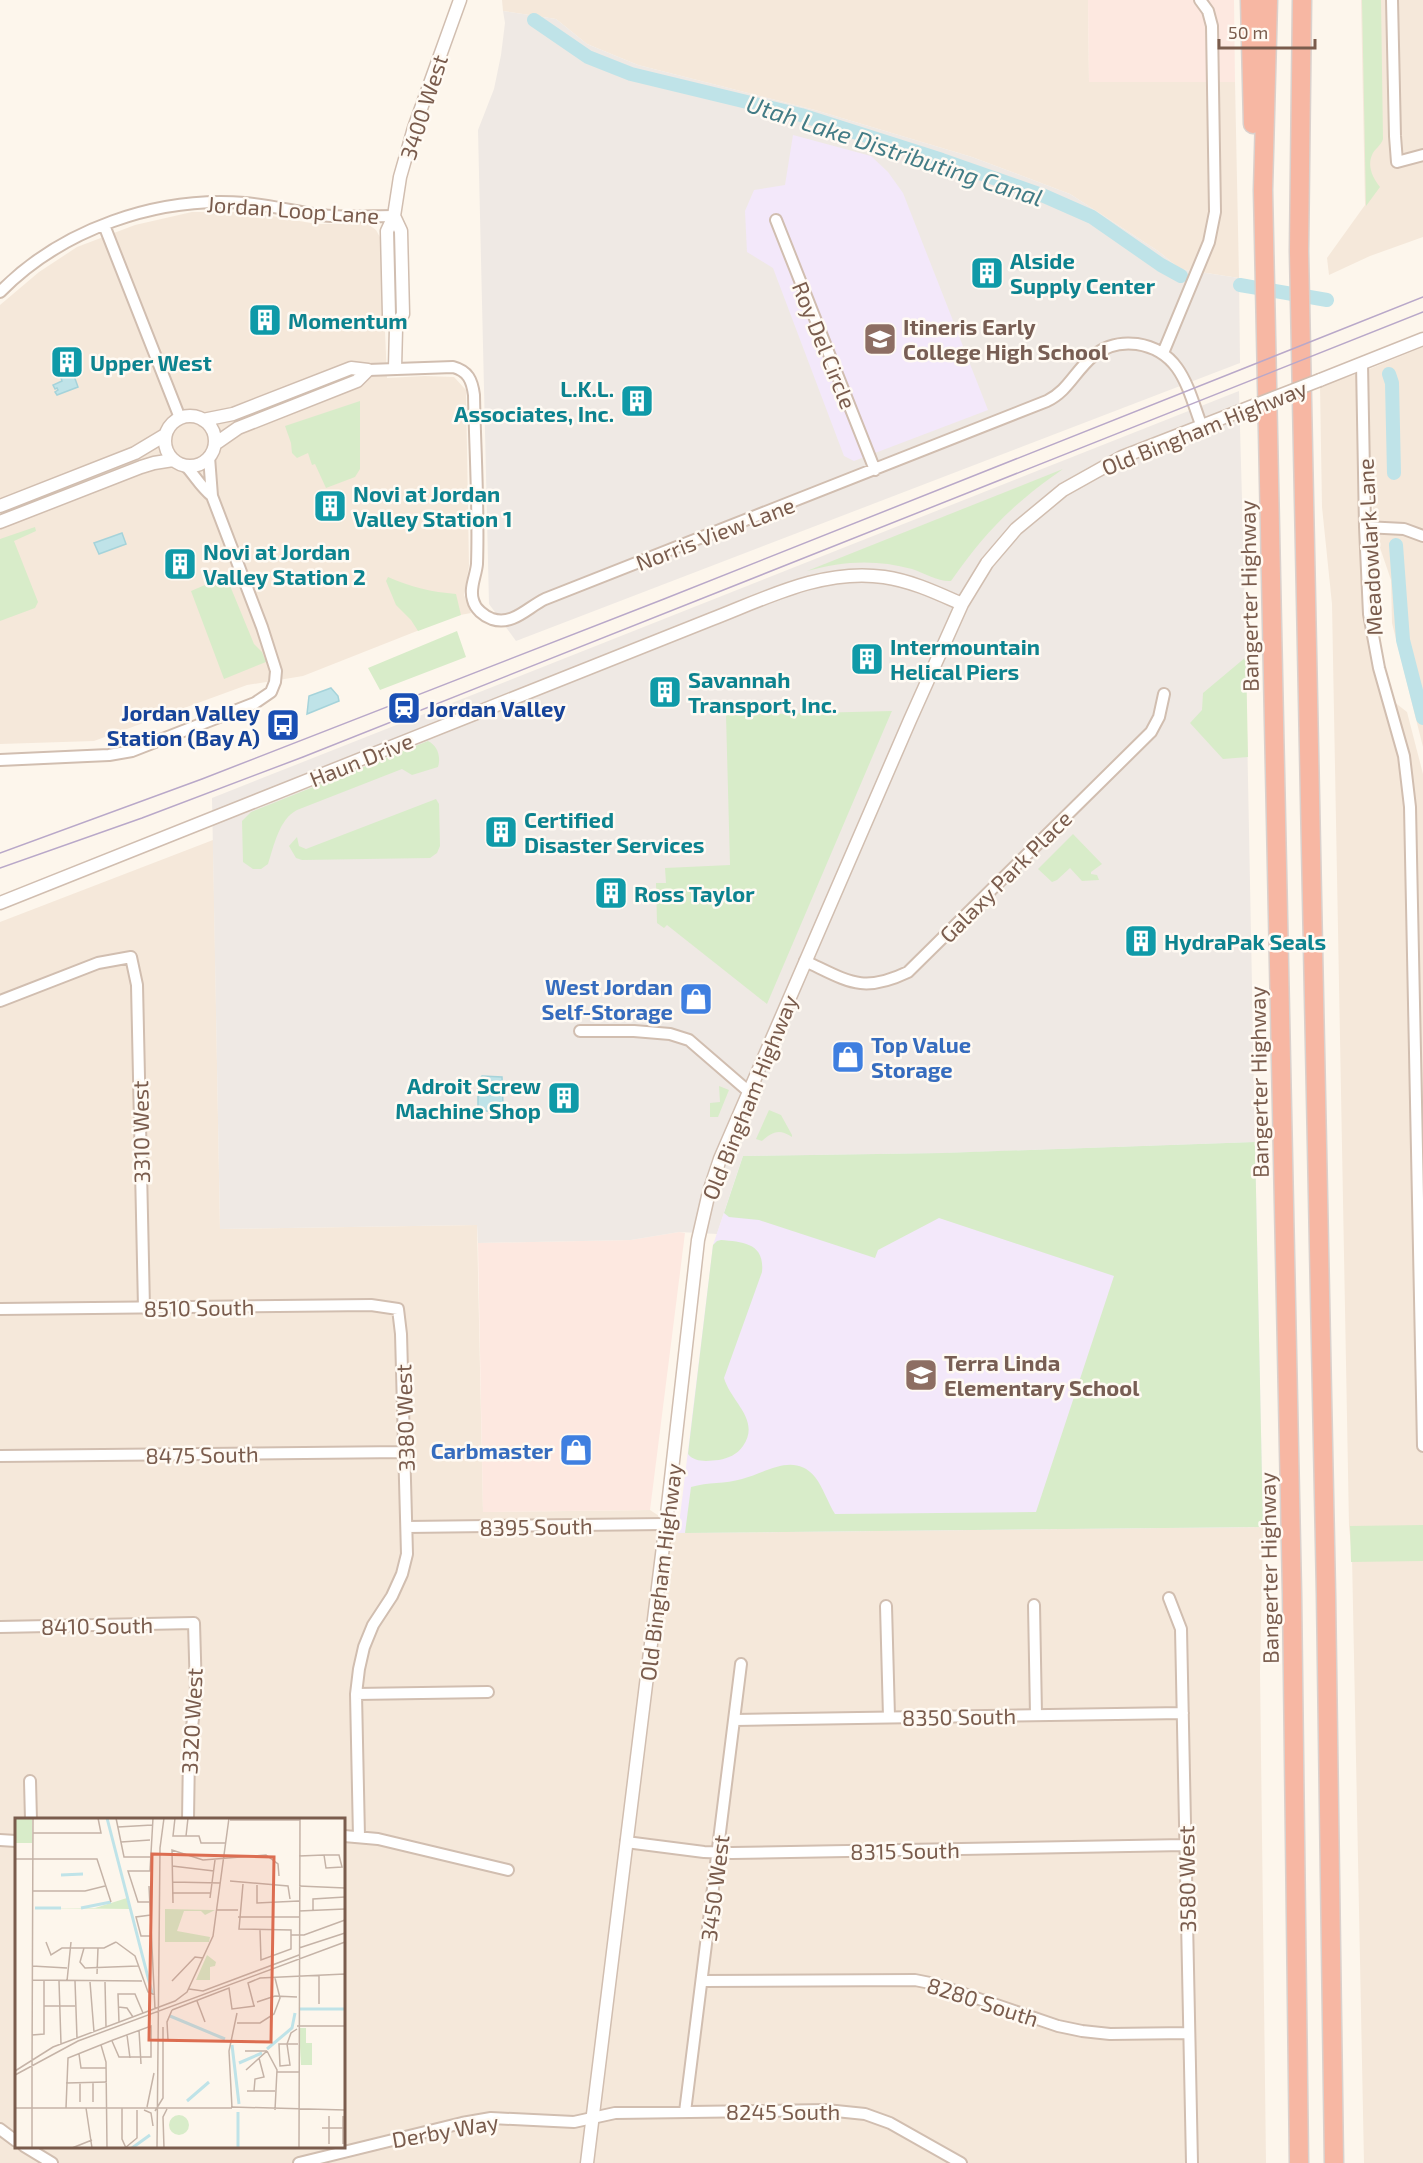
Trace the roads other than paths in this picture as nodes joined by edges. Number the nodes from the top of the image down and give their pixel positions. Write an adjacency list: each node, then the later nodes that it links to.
1 (460, 0): 11 (street, 3400 West)
2 (1200, 0): 16 (street)
3 (1250, 0): 10 (highway)
4 (1268, 0): 10 (highway, Bangerter Highway)
5 (1302, 0): 8 (highway)
6 (1308, 0): 8 (highway)
7 (1392, 0): 9 (street)
8 (1300, 53): 87 (highway)
9 (1423, 155)
10 (1264, 156): 86 (highway, Bangerter Highway)
11 (394, 216): 13 (street, Jordan Loop Lane); 18 (street, 3400 West)
12 (776, 220): 28 (street, Roy Del Circle)
13 (104, 225): 14 (street, Jordan Loop Lane); 20 (street)
14 (0, 292)
15 (1423, 339): 17 (street, Old Bingham Highway)
16 (1163, 353): 22 (street); 28 (street, Norris View Lane)
17 (1362, 364): 22 (street, Old Bingham Highway, bridge); 32 (street, Meadowlark Lane)
18 (395, 368): 19 (street); 28 (street, Norris View Lane)
19 (368, 370): 21 (street); 24 (street)
20 (180, 418): 21 (street); 23 (street)
21 (204, 420): 24 (street)
22 (1202, 427): 34 (street, Old Bingham Highway)
23 (165, 435): 26 (street); 30 (street)
24 (215, 444): 25 (street)
25 (209, 457): 27 (street); 29 (street)
26 (173, 460): 27 (street); 31 (street)
27 (186, 466): 29 (street)
28 (875, 470)
29 (212, 496): 36 (street)
30 (0, 506)
31 (0, 522)
32 (1365, 527): 33 (street); 42 (street, Meadowlark Lane)
33 (1423, 536)
34 (962, 604): 37 (street, Haun Drive); 38 (street, Old Bingham Highway)
35 (1164, 694): 38 (street, Galaxy Park Place)
36 (0, 760)
37 (0, 903)
38 (805, 961): 41 (street, Old Bingham Highway)
39 (0, 1001): 43 (street, 3310 West)
40 (580, 1031): 41 (street)
41 (748, 1091): 49 (street, Old Bingham Highway)
42 (1420, 1206): 46 (street, Meadowlark Lane)
43 (144, 1308): 44 (street, 8510 South); 45 (street, 8510 South)
44 (0, 1309)
45 (398, 1309): 47 (street, 3380 West)
46 (1423, 1446)
47 (405, 1452): 48 (street, 8475 South); 50 (street, 3380 West)
48 (0, 1456)
49 (666, 1524): 50 (street, 8395 South); 70 (street, Old Bingham Highway)
50 (407, 1527): 58 (street, 3380 West)
51 (1169, 1598): 59 (street, 3580 West)
52 (1034, 1605): 60 (street)
53 (886, 1606): 61 (street)
54 (194, 1623): 55 (street, 8410 South); 65 (street, 3320 West)
55 (0, 1627)
56 (741, 1664): 62 (street, 3450 West)
57 (489, 1692): 58 (street)
58 (356, 1694): 67 (street, 3380 West)
59 (1183, 1713): 60 (street, 8350 South); 71 (street, 3580 West)
60 (1036, 1715): 61 (street, 8350 South)
61 (889, 1717): 62 (street, 8350 South)
62 (735, 1720): 72 (street, 3450 West)
63 (30, 1781): 64 (street)
64 (31, 1818)
65 (188, 1818)
66 (345, 1836): 67 (street)
67 (359, 1837): 73 (street)
68 (0, 1840): 69 (street)
69 (15, 1841)
70 (626, 1842): 72 (street, 8315 South); 77 (street, Old Bingham Highway)
71 (1185, 1845): 72 (street, 8315 South); 75 (street, 3580 West)
72 (719, 1852): 74 (street, 3450 West)
73 (508, 1870)
74 (702, 1981): 75 (street, 8280 South); 76 (street, 3450 West)
75 (1190, 2032): 85 (street, 3580 West)
76 (685, 2112): 77 (street, 8245 South); 84 (street, 8245 South)
77 (593, 2118): 82 (street, Derby Way); 83 (street, Old Bingham Highway)
78 (0, 2129): 79 (street)
79 (15, 2140)
80 (27, 2148): 81 (street)
81 (52, 2163)
82 (299, 2163)
83 (587, 2163)
84 (961, 2163)
85 (1192, 2163)
86 (1299, 2163)
87 (1334, 2163)

